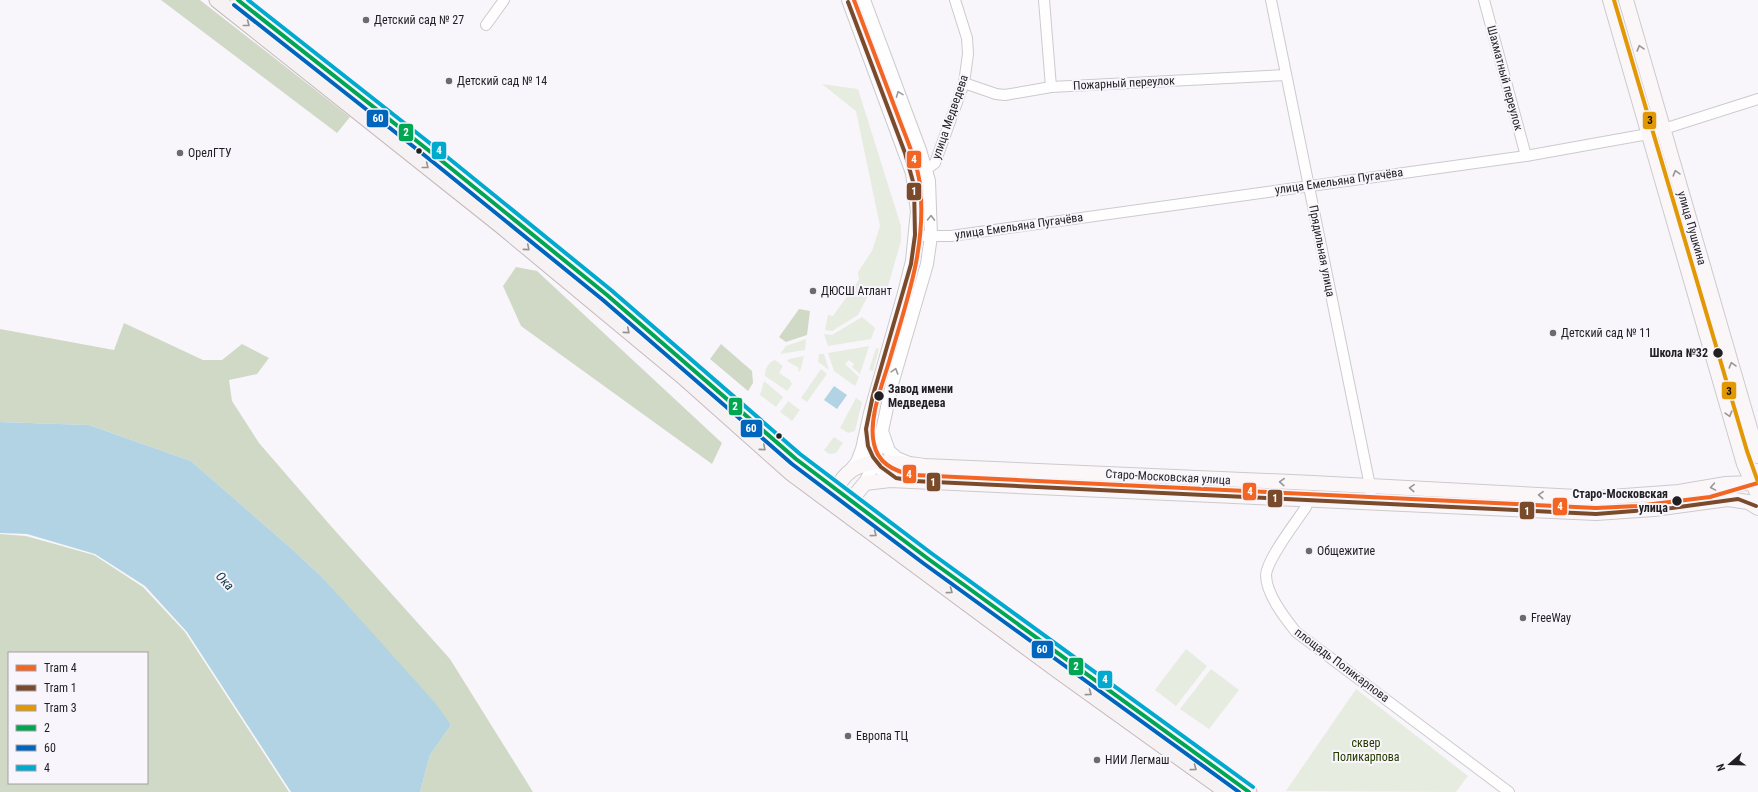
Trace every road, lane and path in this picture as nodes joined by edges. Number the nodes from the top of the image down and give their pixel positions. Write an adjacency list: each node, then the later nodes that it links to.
1 (217, 0): 13 (main road, one-way to 13)
2 (238, 0): 13 (main road)
3 (504, 0): 12 (street)
4 (848, 0): 22 (street)
5 (864, 0): 21 (street, one-way to 5)
6 (955, 0): 15 (street, улица Медведева)
7 (1044, 0): 16 (street)
8 (1271, 0): 14 (street, Прядильная улица)
9 (1484, 0): 20 (street, Шахматный переулок)
10 (1610, 0): 19 (main road, улица Пушкина)
11 (1626, 0): 18 (main road, улица Пушкина, one-way to 11)
12 (486, 25)
13 (301, 57): 36 (main road)
14 (1286, 75): 16 (street, Пожарный переулок); 23 (street, Прядильная улица)
15 (964, 83): 16 (street, Пожарный переулок); 21 (street, улица Медведева)
16 (1051, 87)
17 (1758, 99): 18 (street, улица Емельяна Пугачёва)
18 (1663, 130): 19 (street, улица Емельяна Пугачёва); 28 (main road, улица Пушкина, one-way to 18)
19 (1648, 134): 20 (street, улица Емельяна Пугачёва); 35 (main road, улица Пушкина, one-way to 35)
20 (1526, 156): 23 (street, улица Емельяна Пугачёва)
21 (927, 169): 22 (street, улица Медведева); 25 (street, one-way to 21)
22 (912, 173): 24 (street)
23 (1309, 185): 25 (street, улица Емельяна Пугачёва); 34 (street, Прядильная улица)
24 (916, 236): 25 (street, улица Емельяна Пугачёва); 27 (street)
25 (931, 236): 26 (street, one-way to 25)
26 (882, 431): 29 (street); 30 (street)
27 (864, 440): 29 (street); 31 (street)
28 (1758, 456)
29 (874, 463): 30 (main road, Старо-Московская улица); 31 (main road, Старо-Московская улица); 32 (street); 33 (street)
30 (912, 465): 34 (main road, Старо-Московская улица, one-way to 30)
31 (849, 472): 36 (main road)
32 (900, 480): 33 (main road); 38 (main road)
33 (865, 483): 40 (main road)
34 (1370, 486): 35 (main road, Старо-Московская улица, one-way to 34); 39 (street, Прядильная улица)
35 (1756, 486): 37 (main road)
36 (832, 494): 40 (main road)
37 (1728, 499): 39 (main road); 41 (main road)
38 (1309, 500): 39 (main road); 44 (street, площадь Поликарпова)
39 (1371, 502)
40 (847, 506): 42 (main road, one-way to 42); 43 (main road)
41 (1758, 508)
42 (1227, 792)
43 (1249, 792)
44 (1509, 792)

